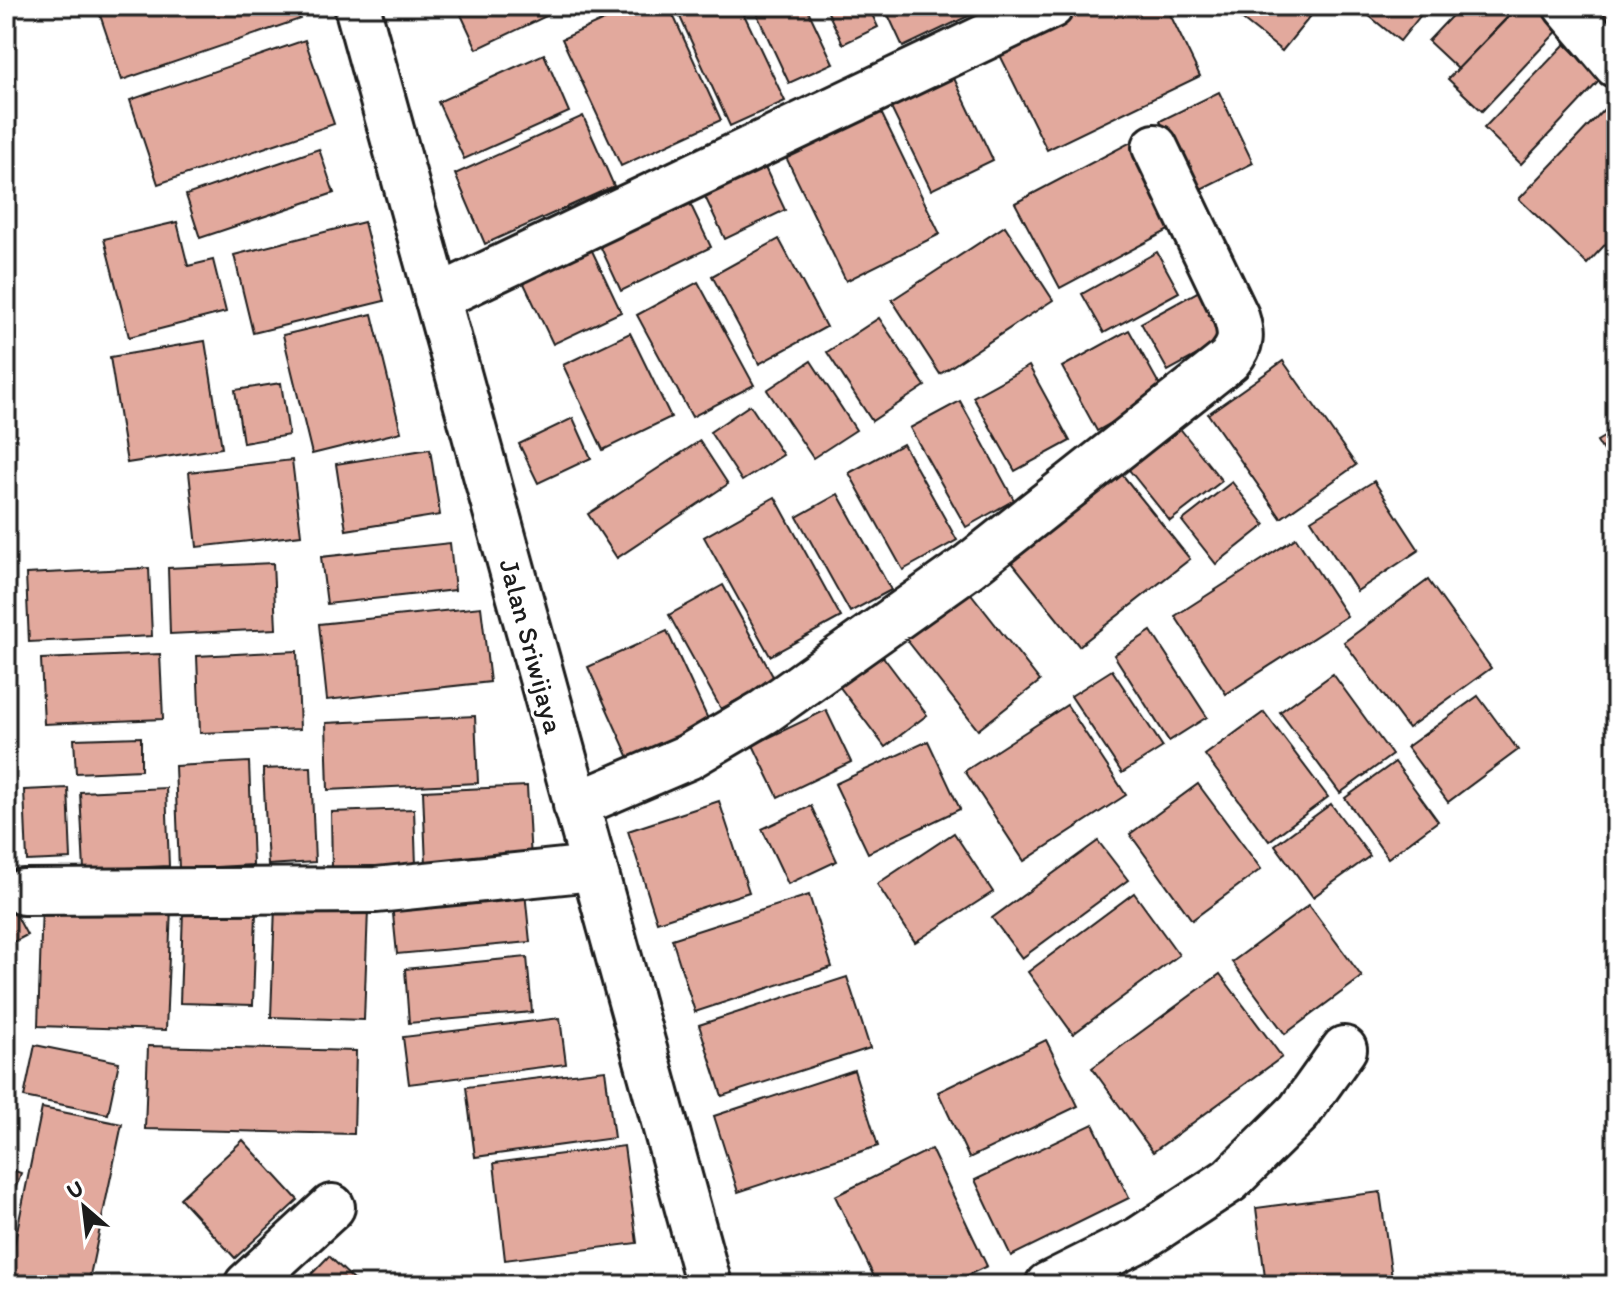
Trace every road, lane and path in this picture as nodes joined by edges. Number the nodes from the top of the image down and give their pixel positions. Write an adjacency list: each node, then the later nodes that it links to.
1 (357, 6): 6 (street, Jalan Sriwijaya)
2 (1051, 6): 6 (street)
3 (1566, 6): 4 (street)
4 (1616, 65)
5 (1155, 147): 7 (street)
6 (437, 298): 7 (street, Jalan Sriwijaya)
7 (576, 805): 8 (street, Jalan Sriwijaya)
8 (593, 868): 9 (street); 13 (street, Jalan Sriwijaya)
9 (23, 892)
10 (1344, 1049): 14 (street)
11 (332, 1207): 12 (street)
12 (247, 1285)
13 (709, 1285)
14 (1048, 1285)

